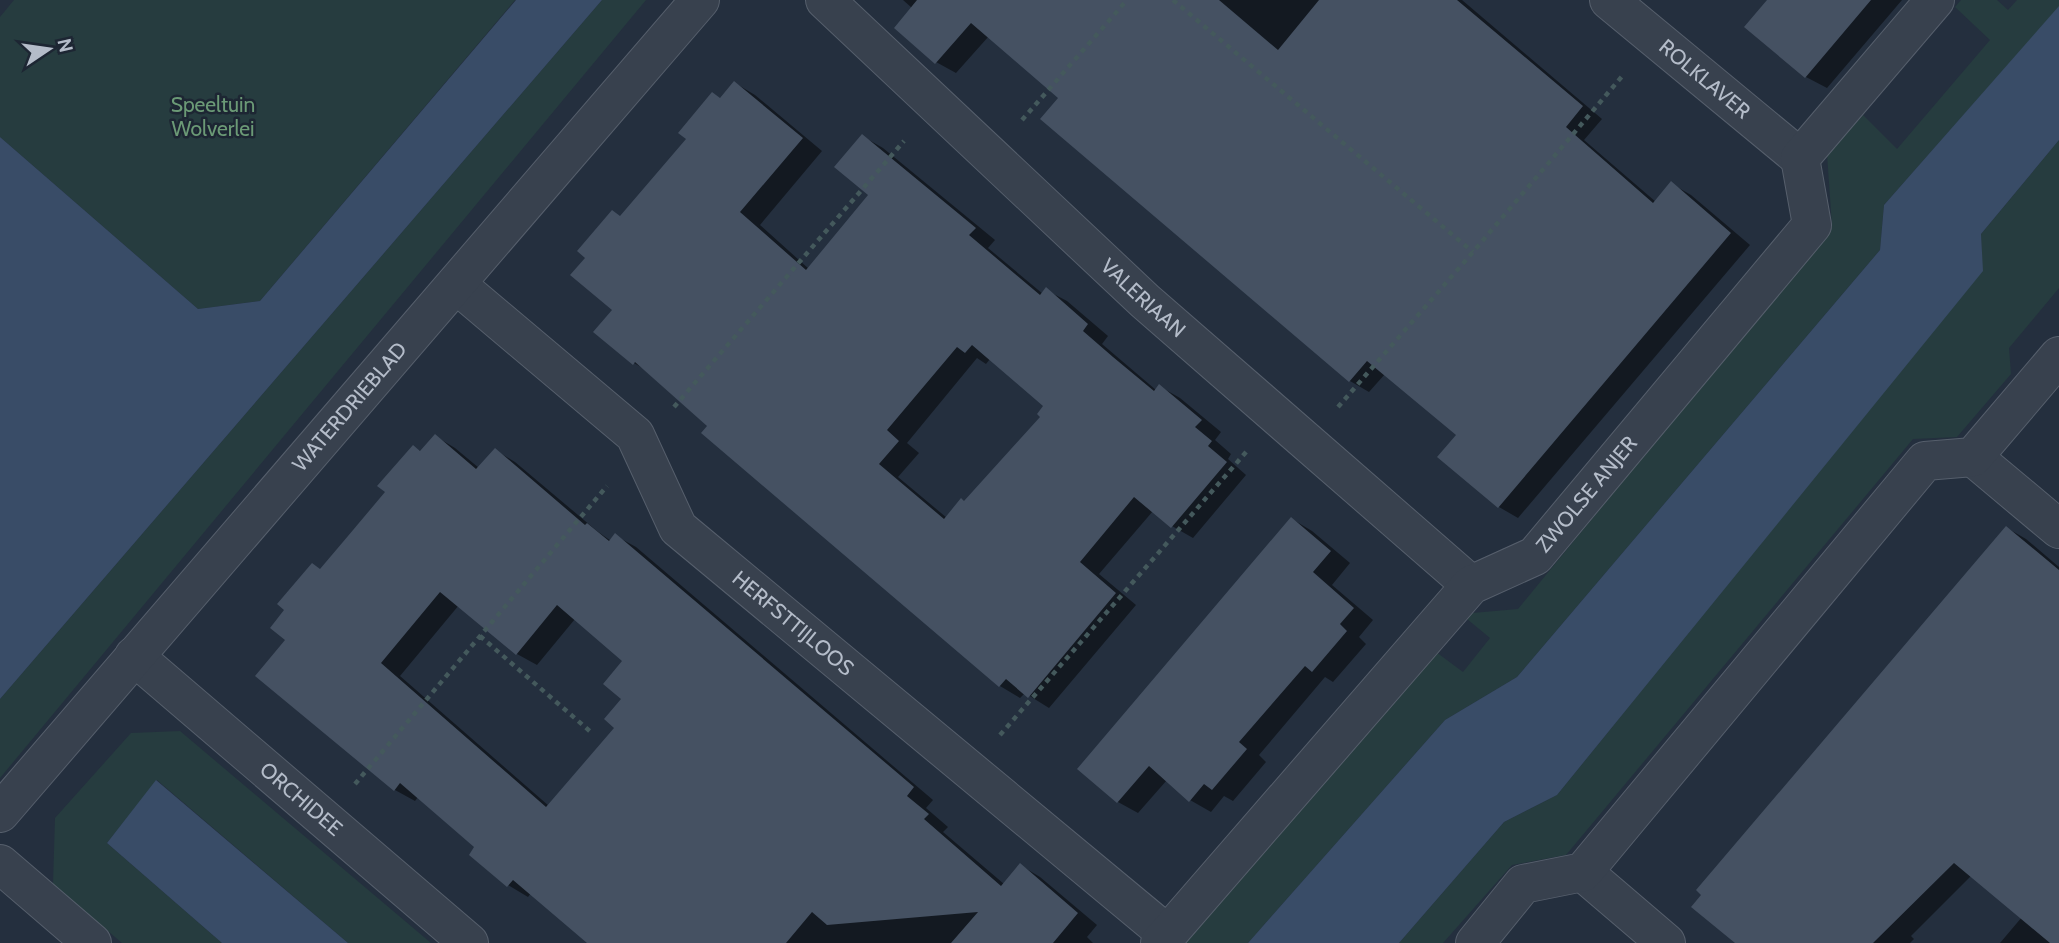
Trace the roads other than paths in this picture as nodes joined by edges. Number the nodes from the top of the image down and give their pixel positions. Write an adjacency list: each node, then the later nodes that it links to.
1 (700, 0): 6 (street, WATERDRIEBLAD)
2 (825, 0): 10 (street, VALERIAAN)
3 (1609, 0): 5 (street, ROLKLAVER)
4 (1934, 0): 5 (street)
5 (1800, 158): 10 (street, ZWOLSE ANJER)
6 (456, 284): 11 (street, WATERDRIEBLAD); 15 (street, HERFSTTIJLOOS)
7 (2059, 356): 8 (street)
8 (1973, 457): 9 (street); 14 (street)
9 (2059, 529)
10 (1471, 585): 15 (street, ZWOLSE ANJER)
11 (134, 656): 12 (street, WATERDRIEBLAD); 17 (street, ORCHIDEE)
12 (0, 813)
13 (0, 864): 16 (street)
14 (1583, 872): 18 (street); 19 (street)
15 (1163, 939)
16 (92, 943)
17 (469, 943)
18 (1475, 943)
19 (1666, 943)

